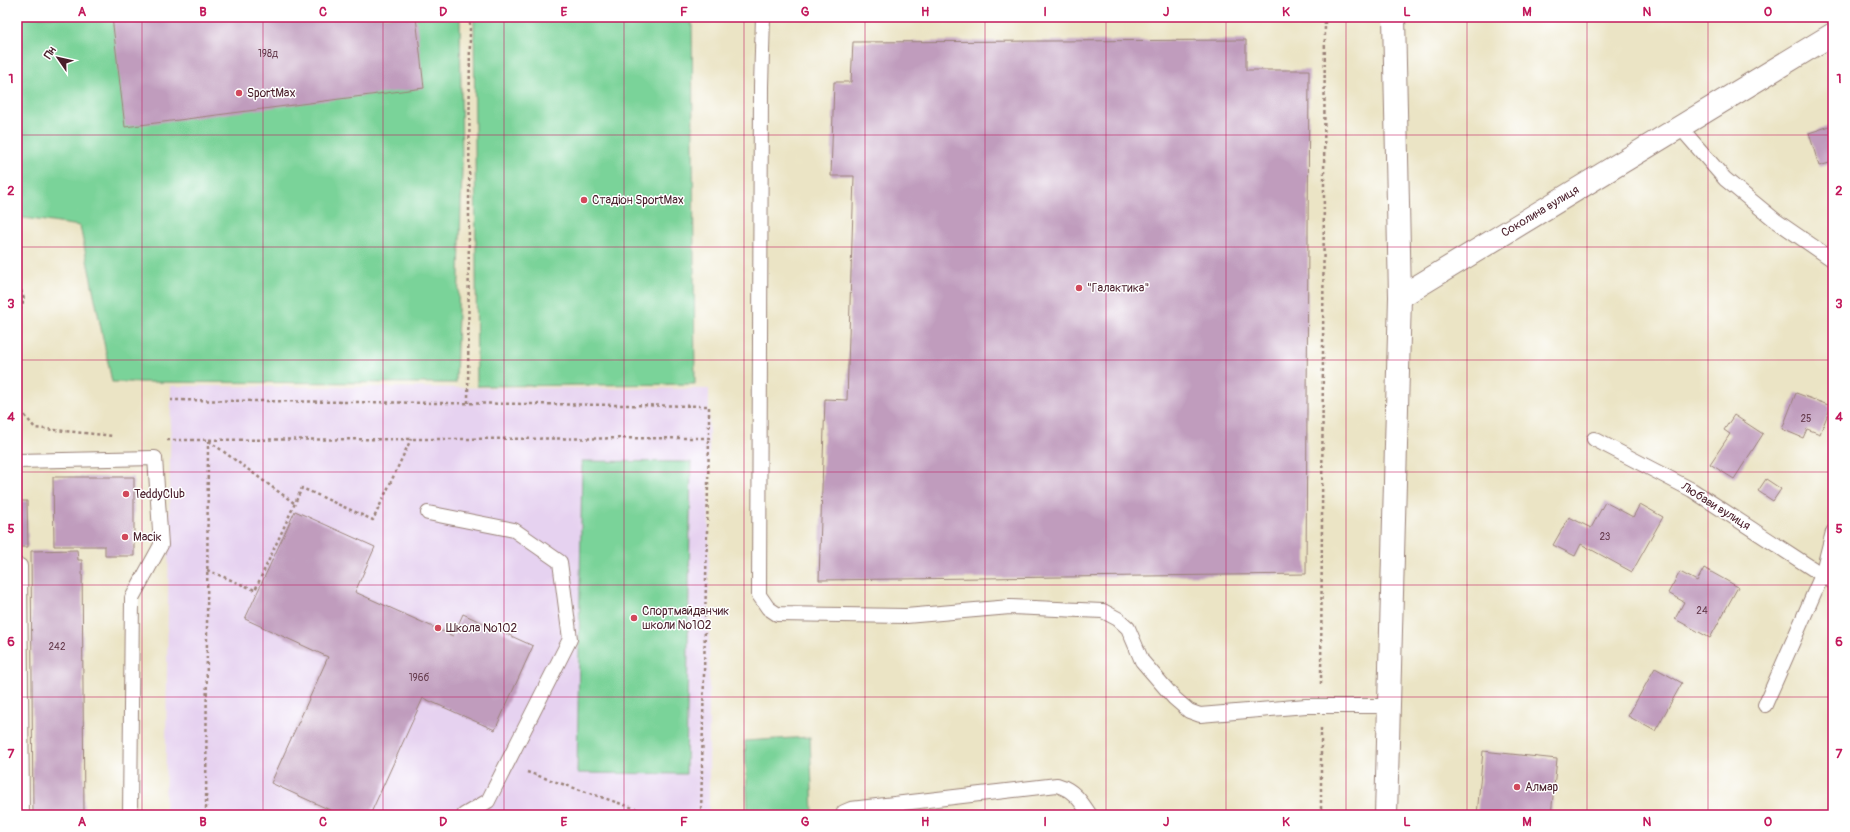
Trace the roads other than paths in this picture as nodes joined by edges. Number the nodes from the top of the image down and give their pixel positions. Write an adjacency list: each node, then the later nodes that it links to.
1 (763, 17): 14 (lane)
2 (1394, 17): 6 (street)
3 (1833, 34): 4 (street, Соколина вулиця)
4 (1679, 126): 5 (lane); 6 (street, Соколина вулиця)
5 (1833, 260)
6 (1400, 297): 14 (street)
7 (1594, 439): 12 (lane, Любави вулиця)
8 (17, 461): 16 (lane)
9 (428, 513): 17 (lane)
10 (1833, 532): 12 (lane)
11 (17, 566): 15 (lane)
12 (1828, 578): 13 (lane)
13 (1765, 705)
14 (1389, 706): 20 (street)
15 (22, 815)
16 (130, 815)
17 (464, 815)
18 (844, 815): 19 (lane)
19 (1090, 815)
20 (1386, 815)

